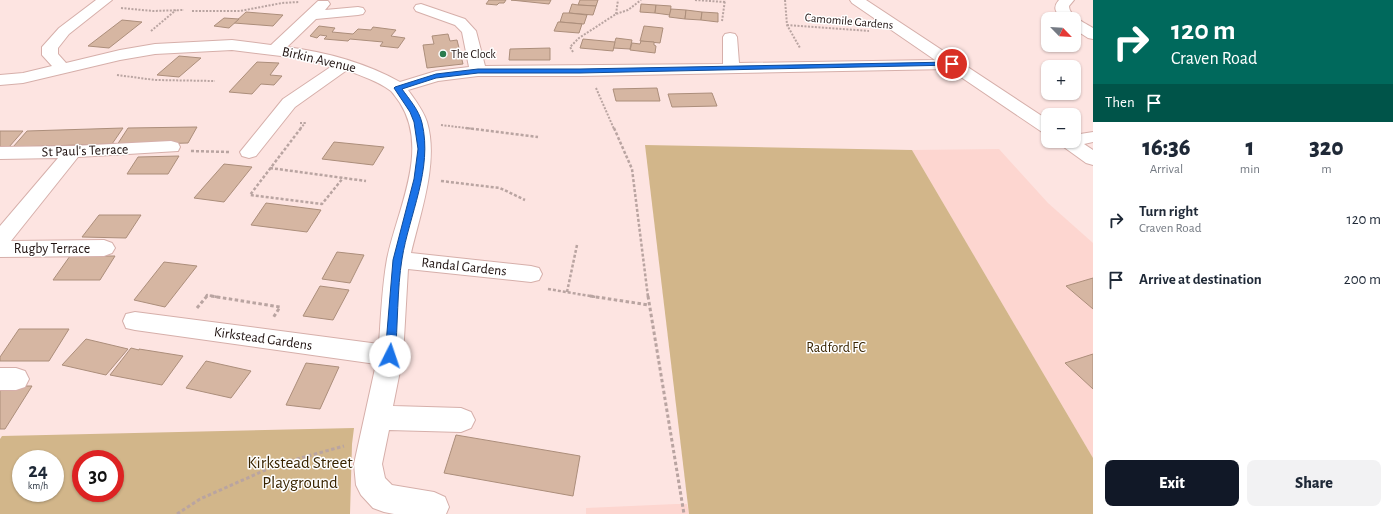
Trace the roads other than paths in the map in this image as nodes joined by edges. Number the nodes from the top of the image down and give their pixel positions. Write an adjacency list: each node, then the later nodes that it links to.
1 (857, 0): 14 (street)
2 (1067, 0): 7 (street)
3 (101, 3): 15 (street)
4 (323, 4): 8 (street)
5 (422, 8): 17 (street)
6 (358, 11): 8 (street)
7 (1064, 12)
8 (311, 15): 12 (street)
9 (1081, 27): 10 (street)
10 (1093, 35)
11 (730, 37): 16 (street)
12 (275, 50): 13 (street, Birkin Avenue); 15 (street, Birkin Avenue)
13 (346, 64): 19 (street, Birkin Avenue); 26 (street)
14 (952, 64): 16 (street); 20 (street)
15 (63, 68): 18 (street, Birkin Avenue)
16 (731, 68): 17 (street)
17 (478, 71): 19 (street)
18 (0, 80)
19 (398, 88): 32 (street, Birkin Avenue)
20 (1041, 123)
21 (1093, 137): 22 (street)
22 (1081, 139)
23 (171, 147): 25 (street, St Paul's Terrace)
24 (1077, 148): 28 (street)
25 (73, 152): 27 (street, St Paul's Terrace); 29 (street)
26 (249, 152)
27 (0, 153)
28 (1093, 159)
29 (0, 240)
30 (104, 248): 31 (street, Rugby Terrace)
31 (0, 249)
32 (398, 260): 33 (street, Randal Gardens); 35 (street, Birkin Avenue)
33 (531, 274)
34 (135, 321): 35 (street, Kirkstead Gardens)
35 (390, 356): 37 (street, Birkin Avenue)
36 (461, 420): 37 (street)
37 (376, 428): 38 (street, Birkin Avenue)
38 (434, 507)

